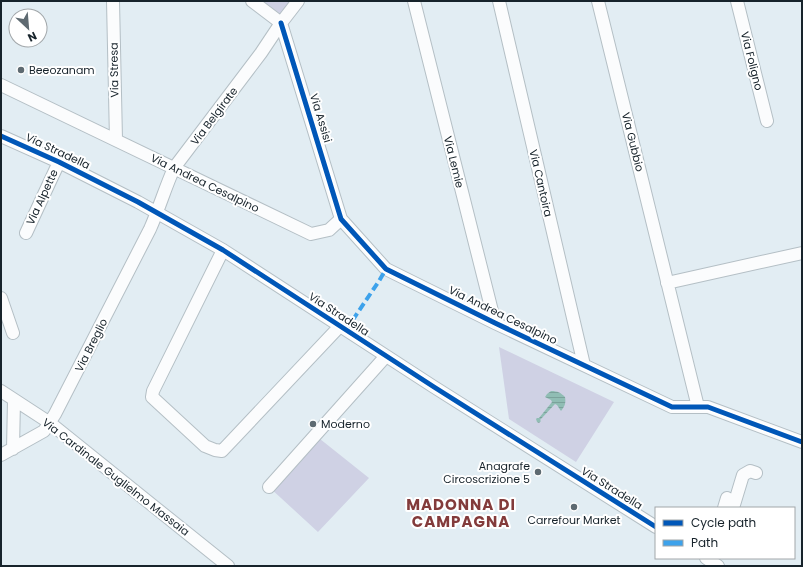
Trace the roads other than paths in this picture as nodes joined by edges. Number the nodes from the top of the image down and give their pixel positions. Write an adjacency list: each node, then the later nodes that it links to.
1 (113, 1): 12 (street, Via Stresa)
2 (252, 1): 8 (street)
3 (298, 1): 8 (street, Via Belgirate)
4 (414, 1): 22 (street, Via Lemie)
5 (499, 1): 26 (street, Via Cantoira)
6 (598, 1): 20 (street, Via Gubbio)
7 (737, 1): 10 (street, Via Foligno)
8 (281, 24): 14 (street, Via Belgirate); 16 (street, Via Assisi)
9 (1, 85): 12 (street, Via Andrea Cesalpino)
10 (767, 121)
11 (1, 136): 13 (street, Via Stradella)
12 (116, 140): 14 (street, Via Andrea Cesalpino)
13 (59, 162): 15 (street, Via Stradella); 17 (street, Via Alpette)
14 (174, 168): 15 (street, Via Belgirate); 16 (street, Via Andrea Cesalpino)
15 (157, 213): 18 (street, Via Stradella); 30 (street, Via Breglio)
16 (341, 219): 22 (street, Via Andrea Cesalpino)
17 (26, 233)
18 (223, 250): 23 (street, Via Stradella); 23 (street)
19 (802, 253): 20 (street)
20 (667, 283): 29 (street, Via Gubbio)
21 (1, 298): 24 (street)
22 (495, 322): 26 (street, Via Andrea Cesalpino)
23 (340, 326): 25 (street, Via Stradella)
24 (14, 333)
25 (386, 356): 35 (street); 37 (street, Via Stradella)
26 (584, 365): 29 (street, Via Andrea Cesalpino)
27 (1, 391): 28 (street, Via Cardinale Guglielmo Massaia)
28 (14, 400): 30 (street, Via Cardinale Guglielmo Massaia); 32 (street)
29 (698, 407): 31 (street)
30 (50, 423): 32 (street, Via Breglio); 38 (street, Via Cardinale Guglielmo Massaia)
31 (802, 442)
32 (12, 449): 33 (street, Via Breglio)
33 (1, 455)
34 (756, 473): 36 (street)
35 (269, 487)
36 (728, 505)
37 (655, 526)
38 (228, 566)

